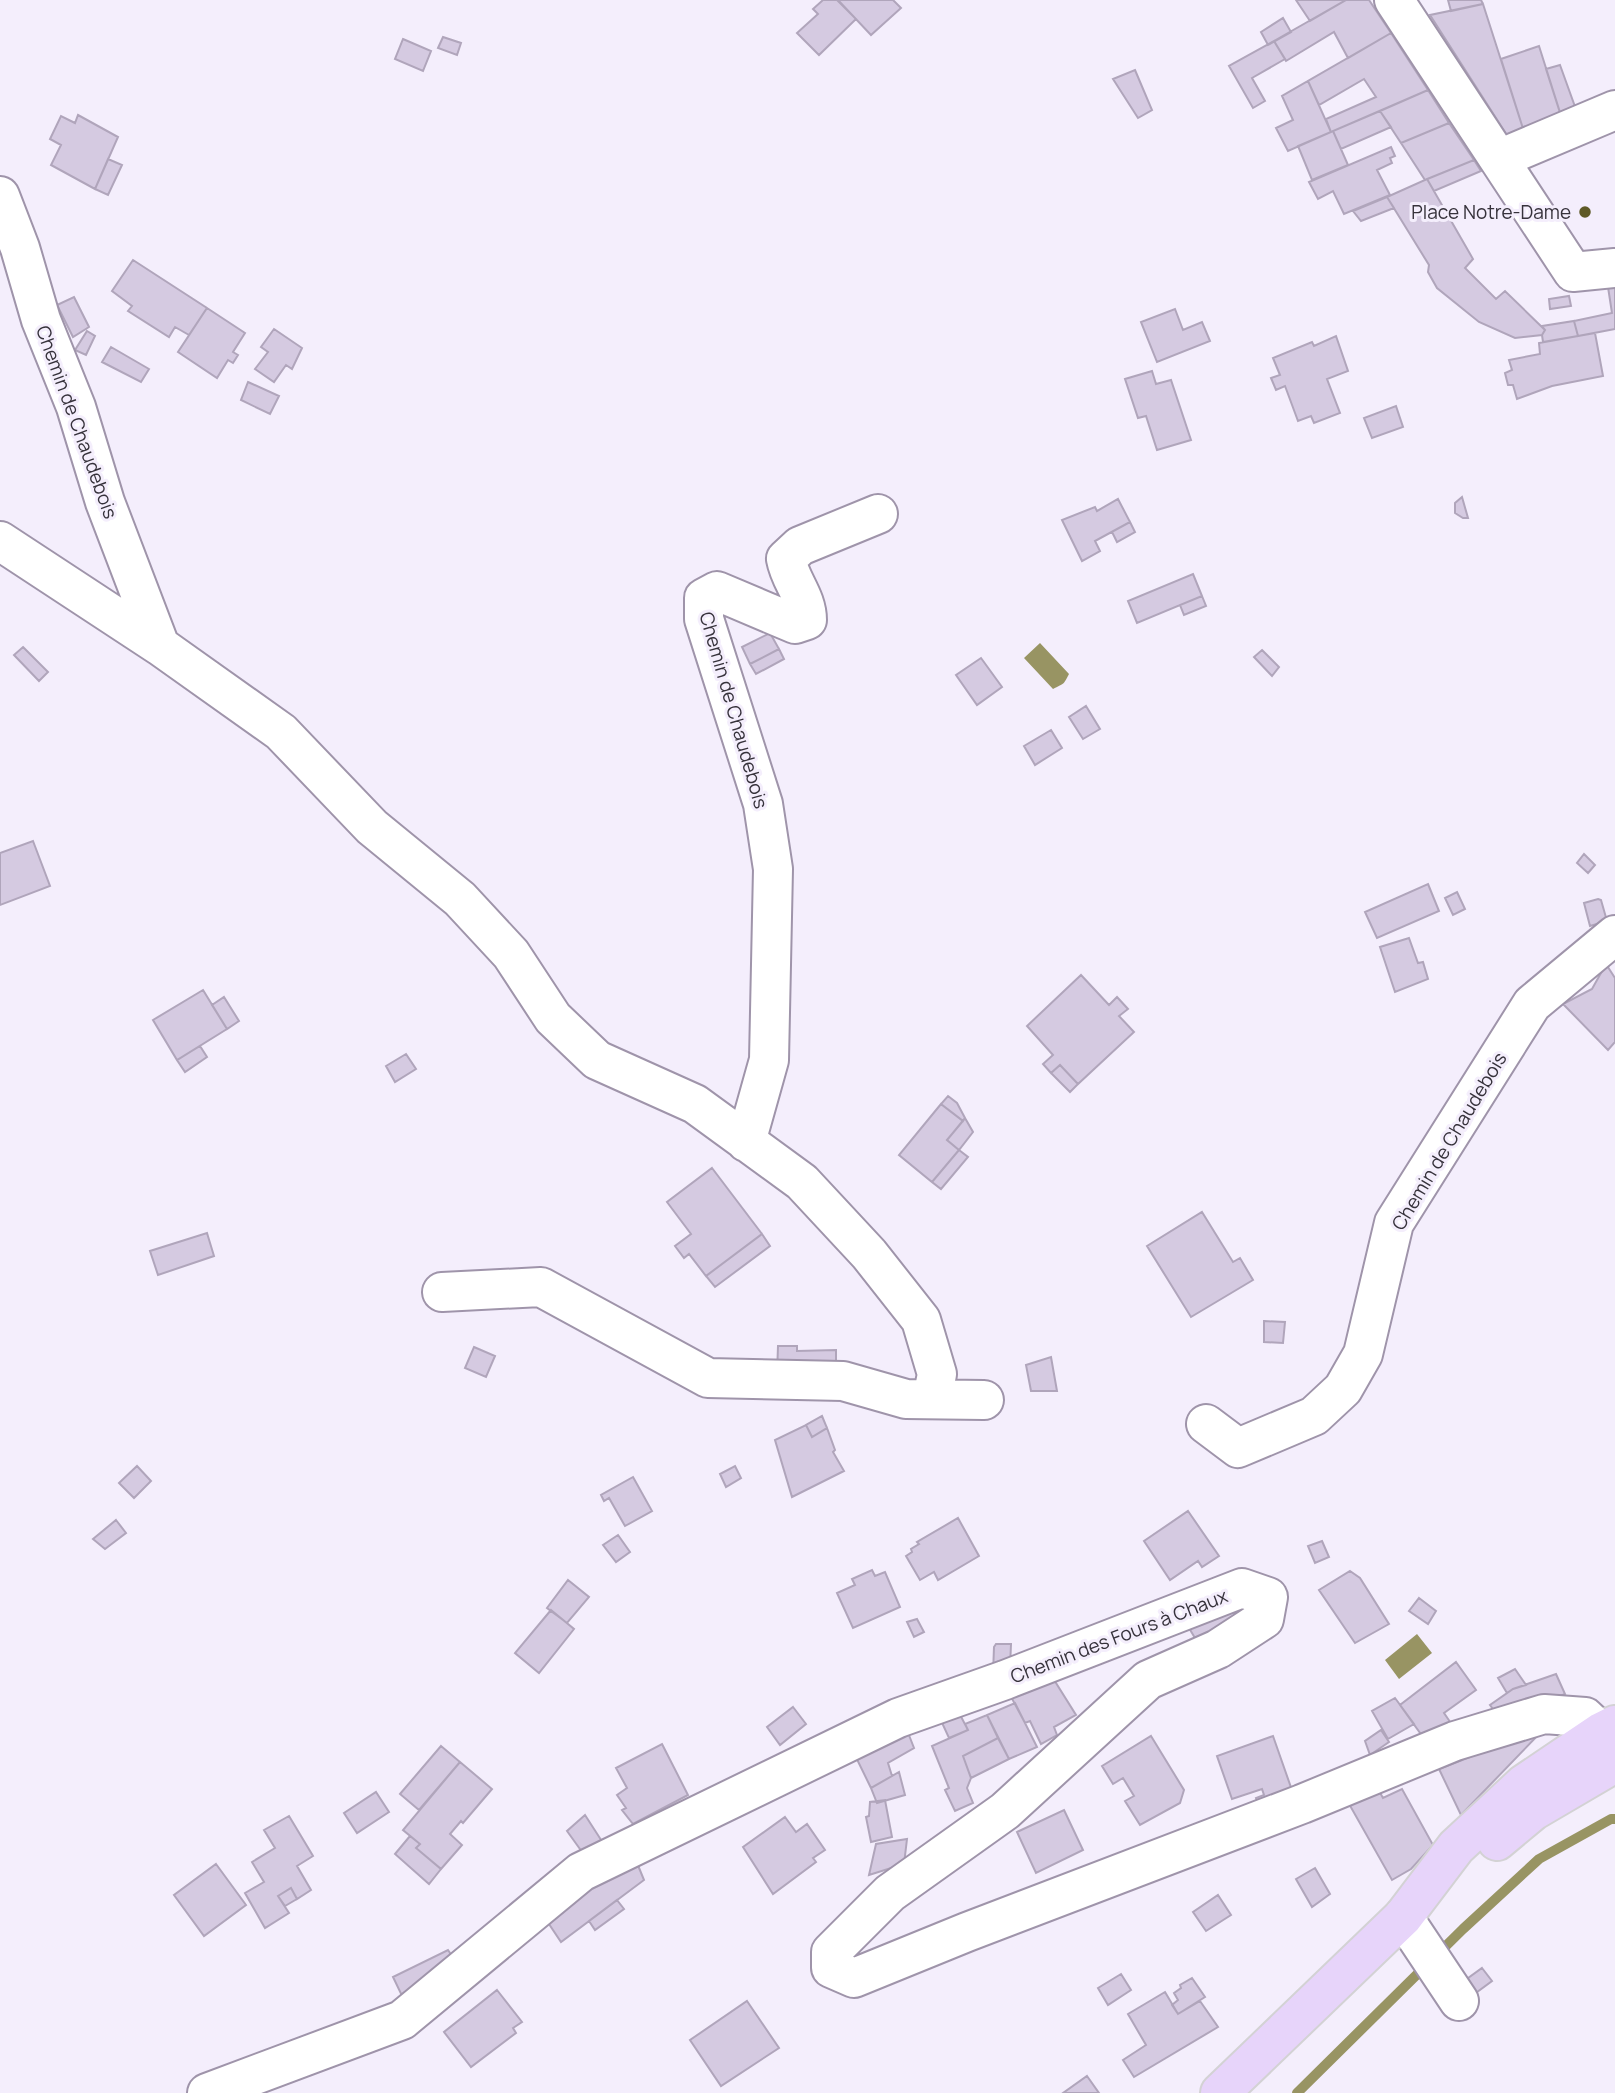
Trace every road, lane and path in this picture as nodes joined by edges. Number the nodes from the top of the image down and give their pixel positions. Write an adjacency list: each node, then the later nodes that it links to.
1 (1394, 0): 3 (street)
2 (1615, 110): 3 (street)
3 (1499, 159): 5 (street)
4 (0, 196): 8 (street, Chemin de Chaudebois)
5 (1615, 268)
6 (878, 514): 10 (street, Chemin de Chaudebois)
7 (0, 541): 8 (street)
8 (160, 646): 10 (street)
9 (1615, 935): 14 (street, Chemin de Chaudebois)
10 (746, 1142): 12 (street)
11 (442, 1292): 12 (street)
12 (932, 1399): 13 (street)
13 (984, 1400)
14 (1206, 1424)
15 (1610, 1740): 16 (main road); 18 (street, Chemin des Fours à Chaux)
16 (1410, 1927): 17 (street); 19 (main road)
17 (1451, 1989)
18 (207, 2093)
19 (1220, 2093)

